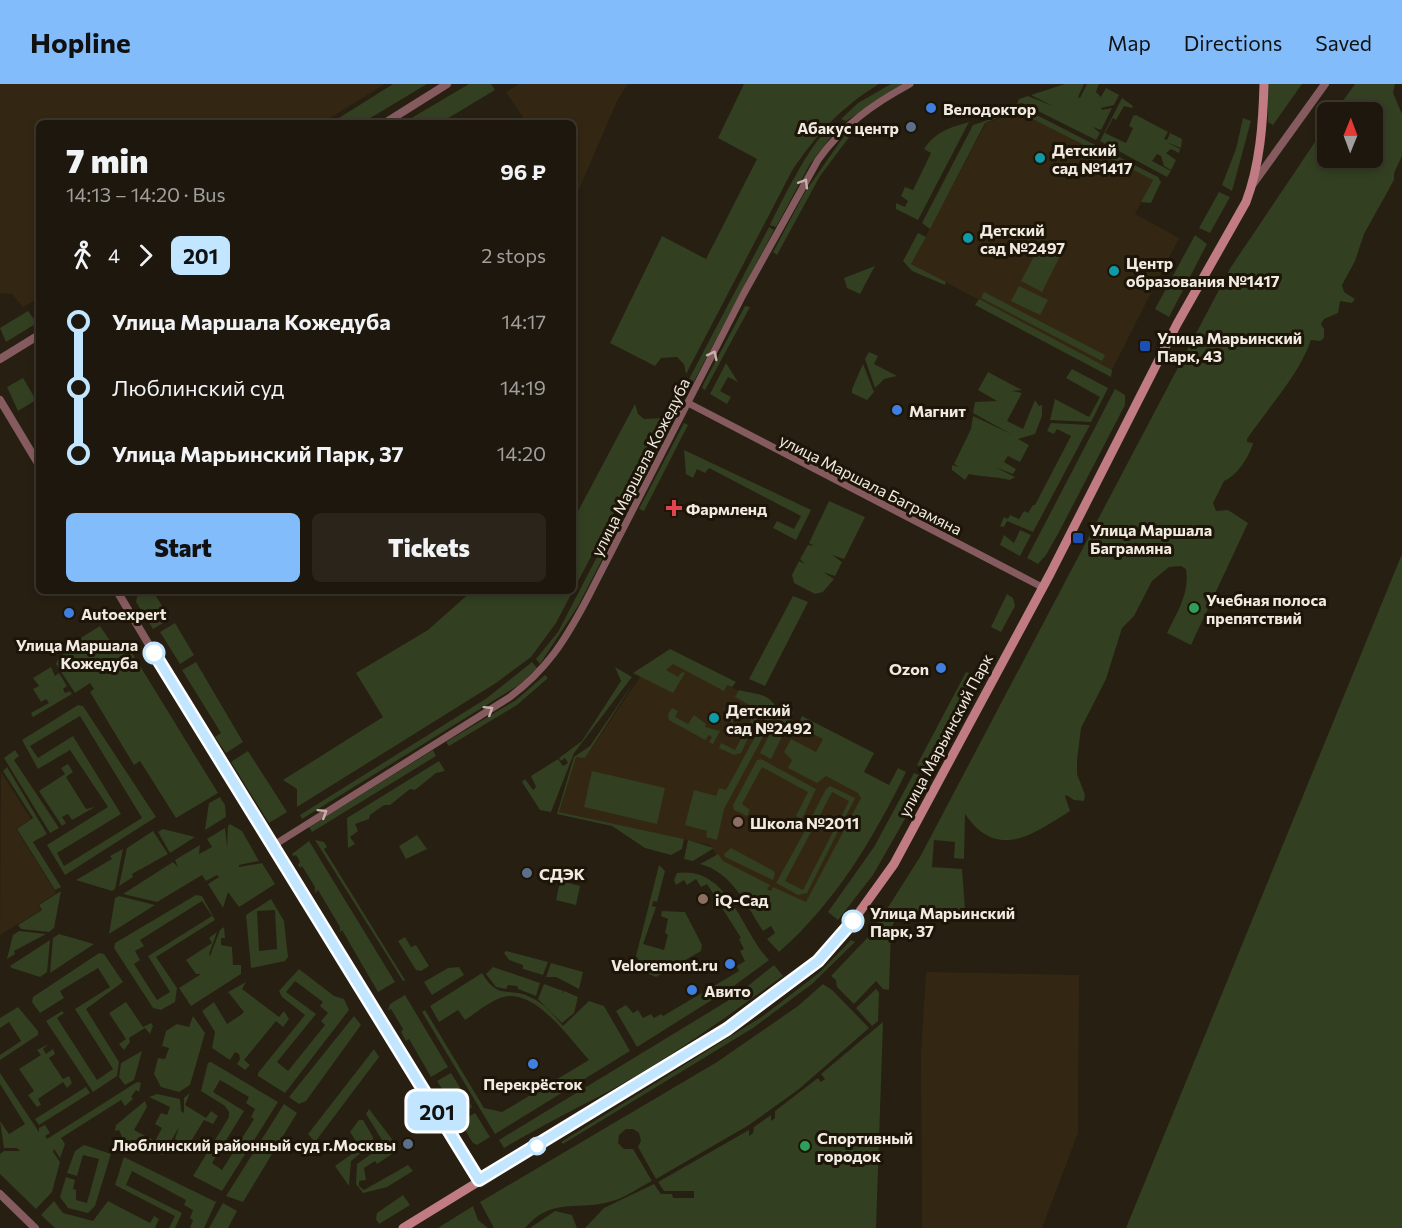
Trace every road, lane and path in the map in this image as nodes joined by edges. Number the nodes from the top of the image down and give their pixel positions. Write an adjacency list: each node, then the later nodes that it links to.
1 (447, 84): 5 (street)
2 (910, 84): 10 (street, улица Маршала Кожедуба, one-way to 2)
3 (1264, 84): 6 (main road)
4 (1325, 84): 6 (street, улица Марьинский Парк)
5 (390, 120)
6 (1252, 185): 12 (main road, улица Марьинский Парк)
7 (36, 336): 8 (street)
8 (0, 359)
9 (0, 400): 11 (street)
10 (688, 403): 12 (street, улица Маршала Баграмяна); 14 (street, улица Маршала Кожедуба, one-way to 10)
11 (36, 460)
12 (1042, 587): 15 (main road, улица Марьинский Парк)
13 (119, 594): 14 (street)
14 (274, 845): 15 (street)
15 (479, 1180): 18 (main road, улица Марьинский Парк)
16 (0, 1194): 17 (street)
17 (35, 1228)
18 (404, 1228)

